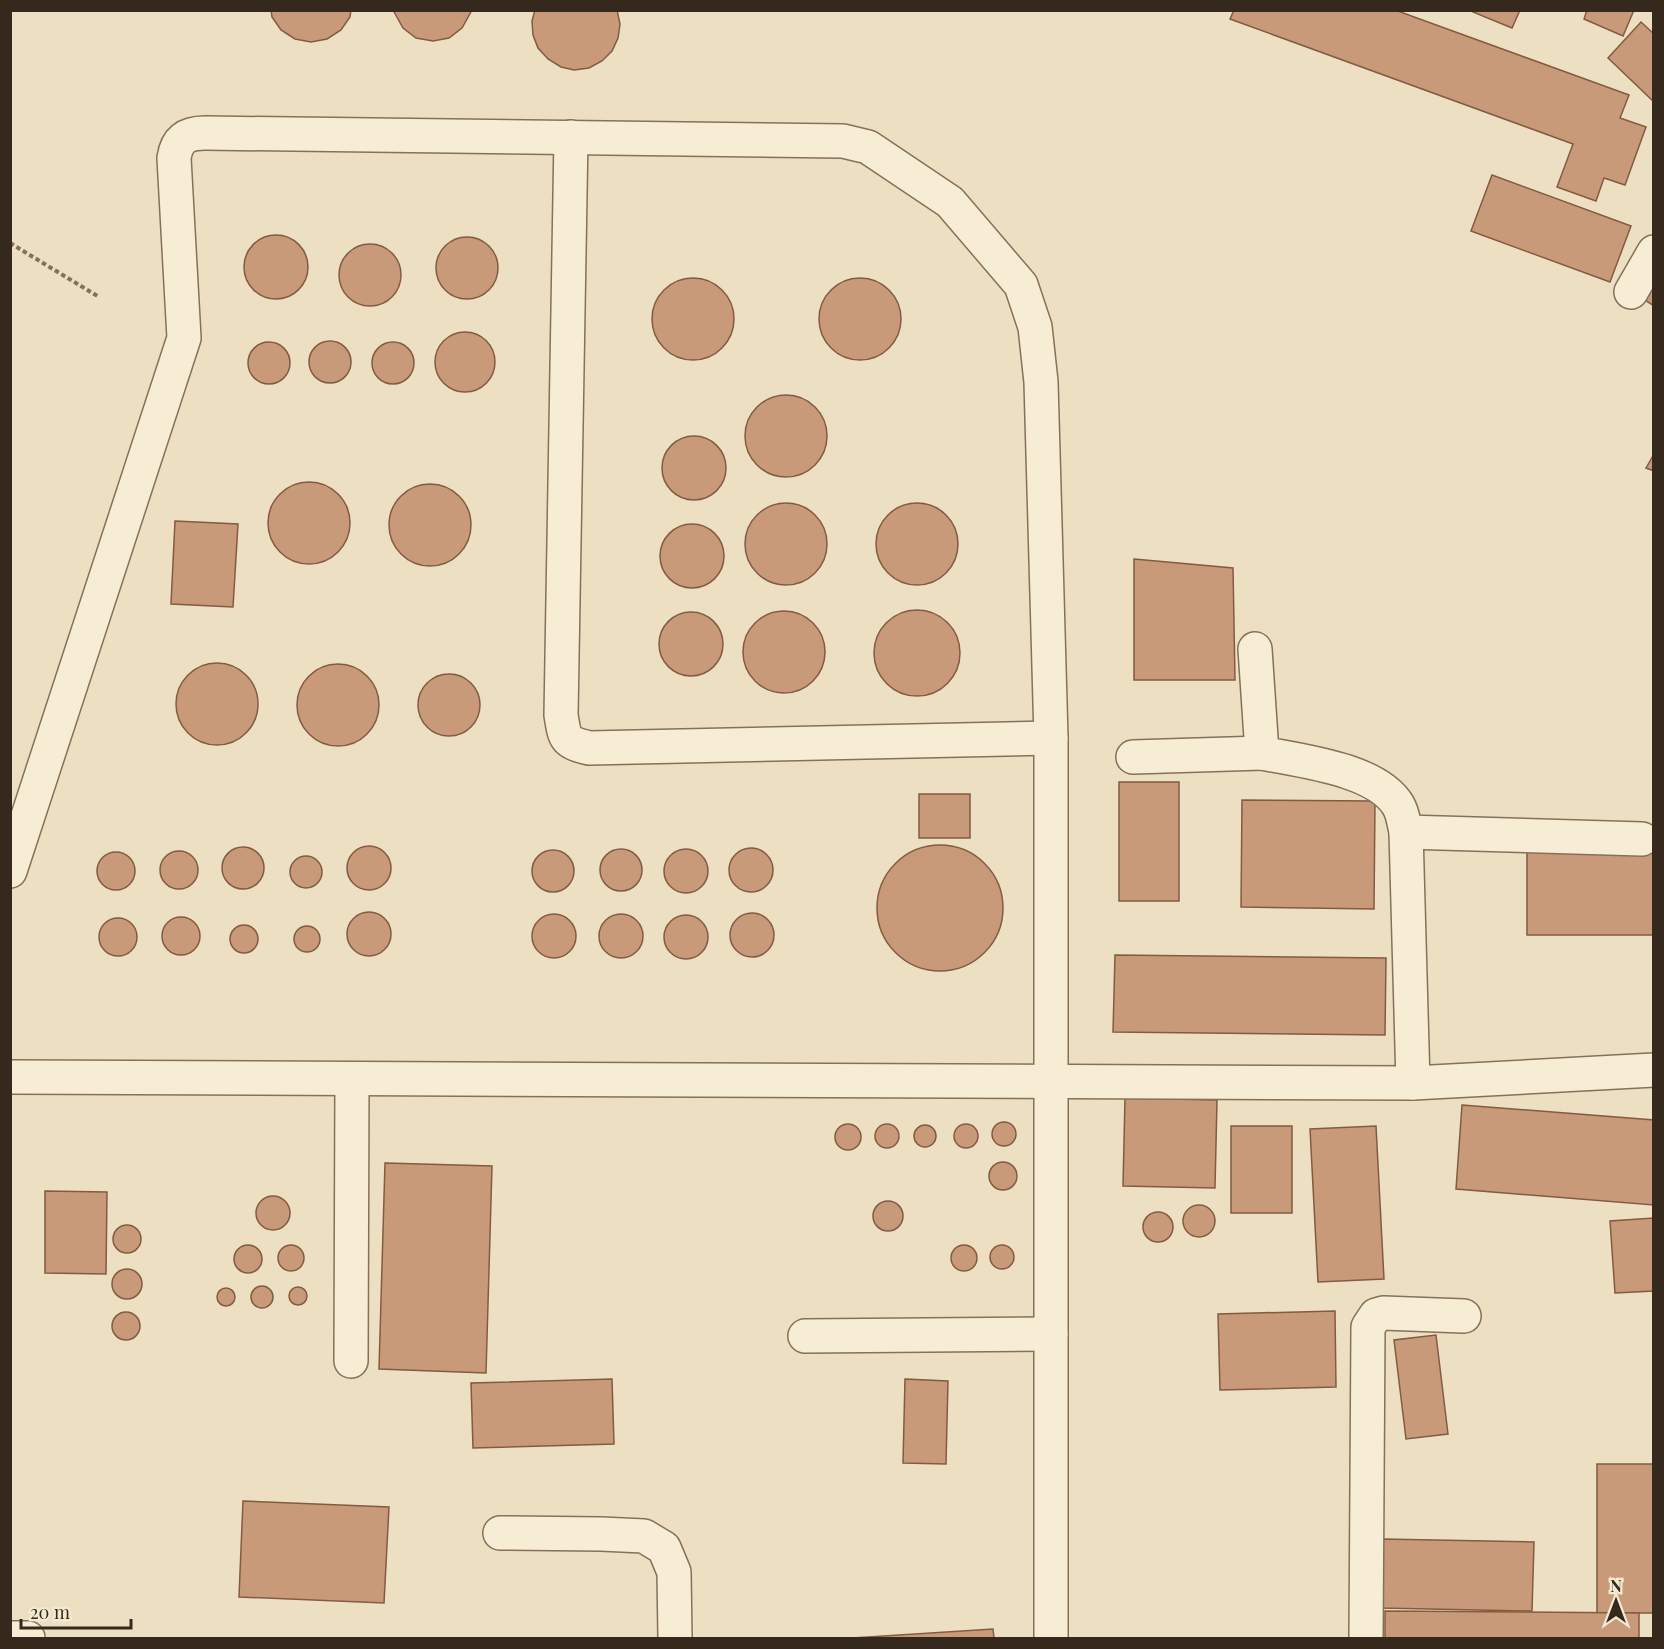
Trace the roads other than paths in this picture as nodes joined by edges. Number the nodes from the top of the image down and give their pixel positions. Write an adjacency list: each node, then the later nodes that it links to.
1 (571, 137): 5 (street); 5 (street); 10 (street)
2 (1653, 252): 3 (street)
3 (1631, 292)
4 (1255, 649): 6 (street)
5 (1051, 738): 14 (street)
6 (1262, 753): 7 (street); 8 (street)
7 (1133, 757)
8 (1406, 832): 9 (street); 15 (street)
9 (1642, 839)
10 (10, 871)
11 (1653, 1070): 15 (street)
12 (10, 1077): 13 (street)
13 (352, 1079): 14 (street); 19 (street)
14 (1051, 1081): 15 (street); 17 (street)
15 (1413, 1083)
16 (1464, 1316): 25 (street)
17 (1051, 1334): 18 (street); 24 (street)
18 (805, 1336)
19 (351, 1361)
20 (500, 1533): 23 (street)
21 (10, 1638): 22 (street)
22 (28, 1638)
23 (675, 1638)
24 (1051, 1638)
25 (1366, 1638)

